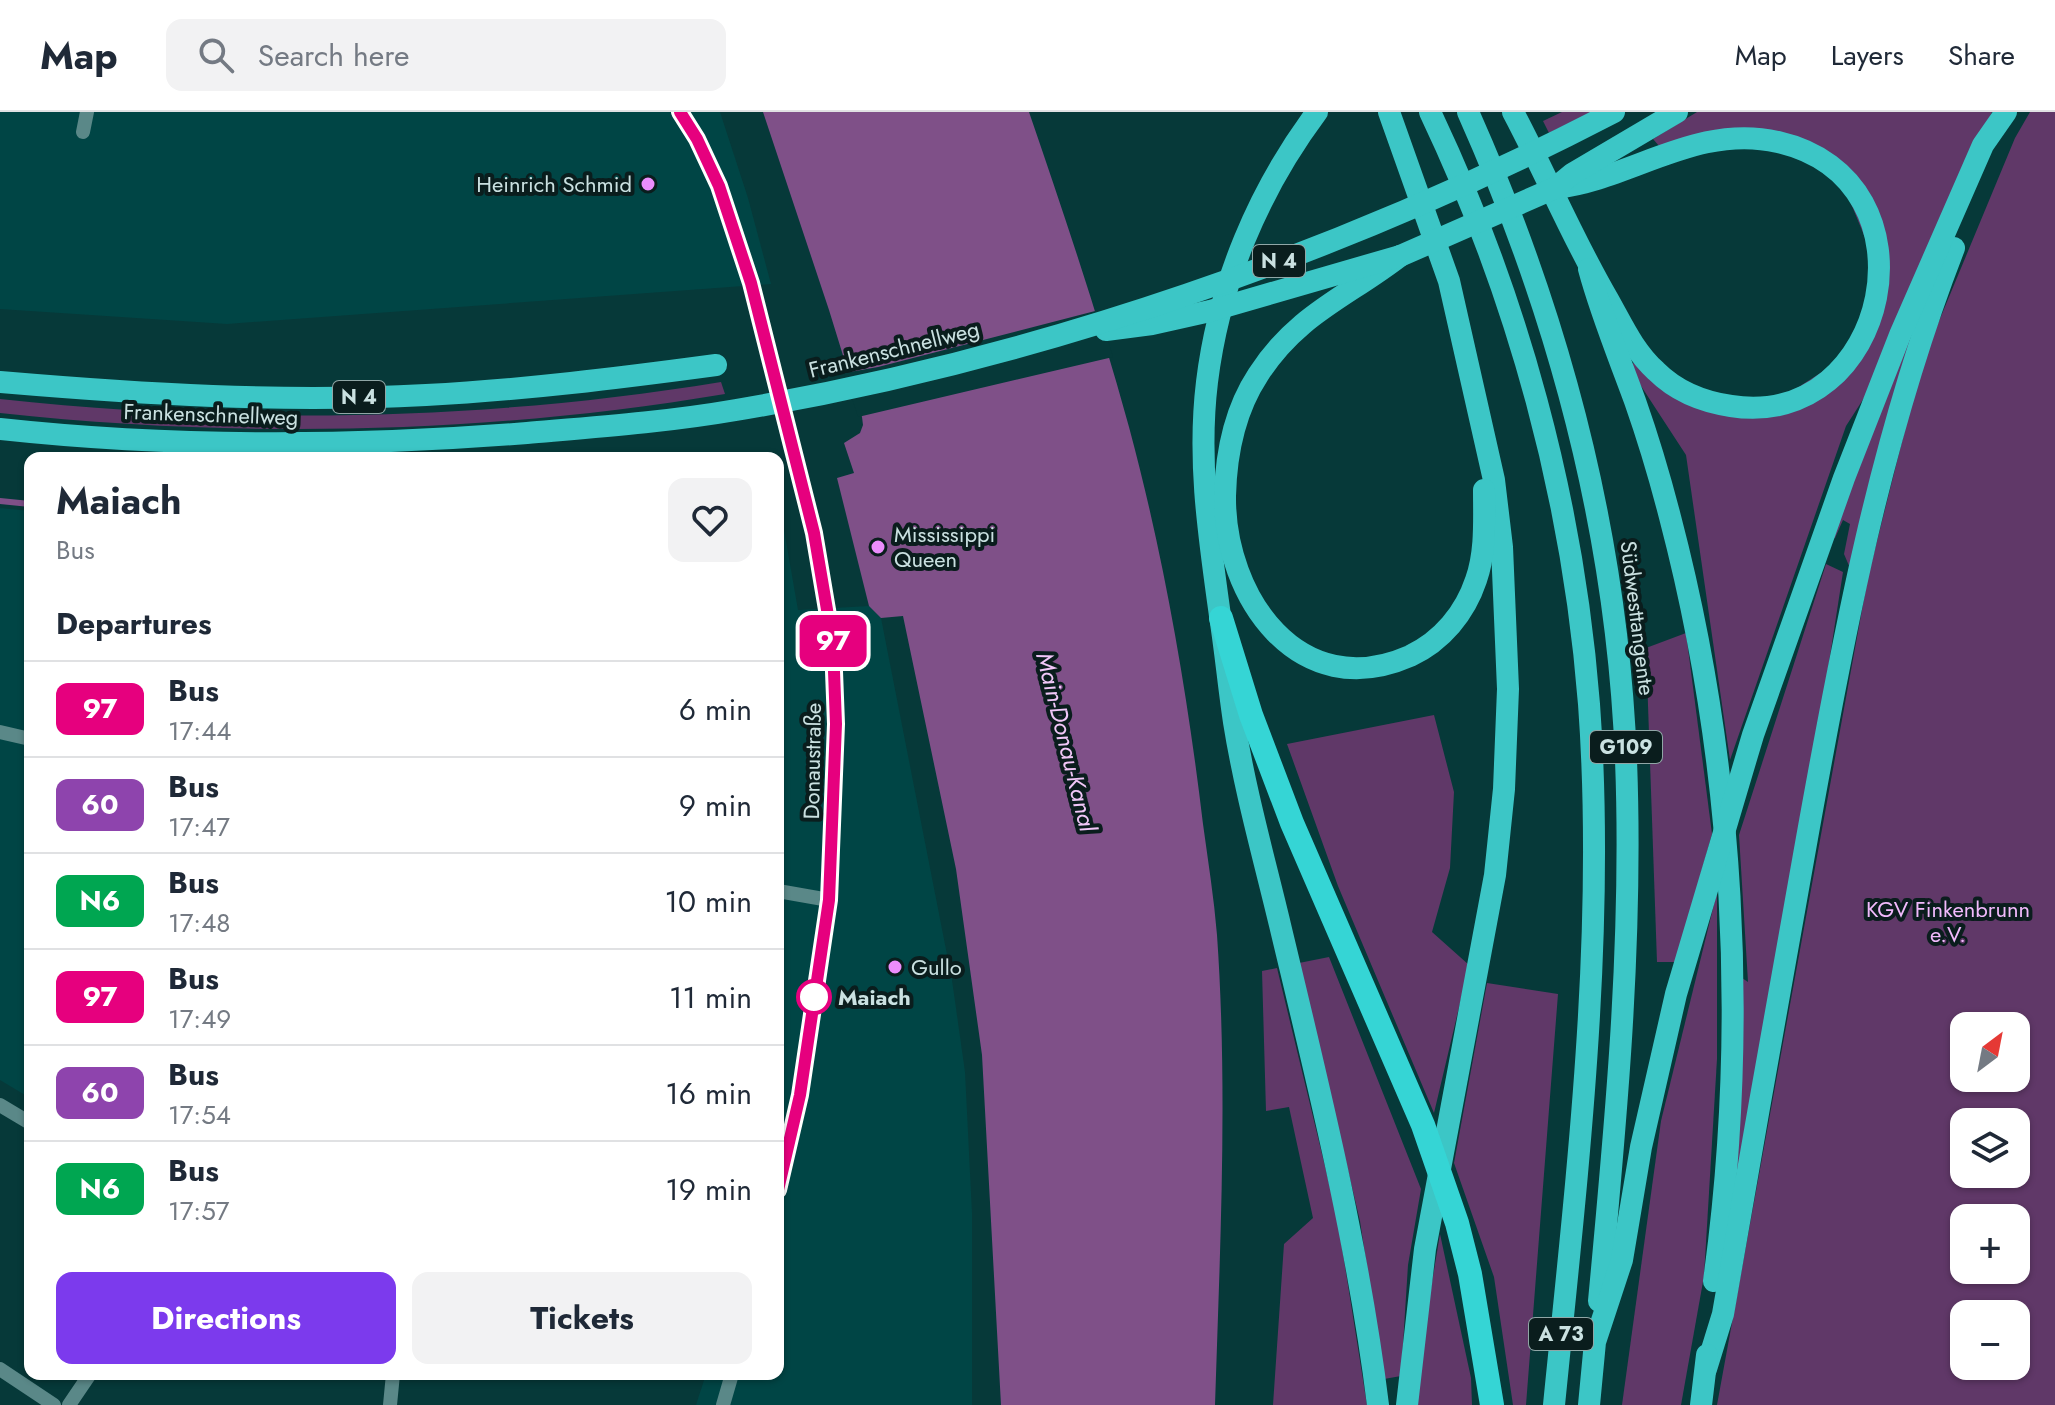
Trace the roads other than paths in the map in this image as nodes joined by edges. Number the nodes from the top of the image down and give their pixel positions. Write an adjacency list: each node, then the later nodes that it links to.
1 (87, 112): 11 (street)
2 (680, 112): 24 (street, Donaustraße)
3 (1317, 112): 20 (highway)
4 (1389, 112): 19 (highway)
5 (1430, 112): 28 (highway, G109)
6 (1468, 112): 29 (highway, Südwesttangente / G109)
7 (1513, 112): 14 (highway)
8 (1614, 112): 15 (highway, Frankenschnellweg / N 4)
9 (1677, 112): 12 (highway)
10 (2006, 112): 29 (highway); 31 (highway)
11 (83, 132)
12 (1568, 183): 13 (highway); 14 (highway)
13 (1400, 256): 15 (highway); 19 (highway)
14 (1589, 269): 31 (highway)
15 (1049, 336): 18 (highway, Frankenschnellweg / N 4)
16 (716, 365): 17 (highway, Frankenschnellweg / N 4)
17 (0, 382)
18 (0, 429)
19 (1484, 437): 40 (highway)
20 (1221, 618): 39 (highway); 41 (highway)
21 (0, 732): 22 (street)
22 (24, 738)
23 (784, 892): 24 (street)
24 (829, 900): 27 (street, Donaustraße)
25 (0, 1105): 26 (street)
26 (24, 1119)
27 (784, 1164)
28 (1568, 1262): 42 (highway, A 73)
29 (1595, 1342): 43 (highway, A 73)
30 (0, 1369): 35 (street)
31 (1706, 1369): 44 (highway)
32 (86, 1380): 36 (street)
33 (392, 1380): 37 (street)
34 (730, 1380): 38 (street)
35 (54, 1405)
36 (69, 1405)
37 (390, 1405)
38 (723, 1405)
39 (1378, 1405)
40 (1407, 1405)
41 (1492, 1405)
42 (1554, 1405)
43 (1589, 1405)
44 (1701, 1405)

